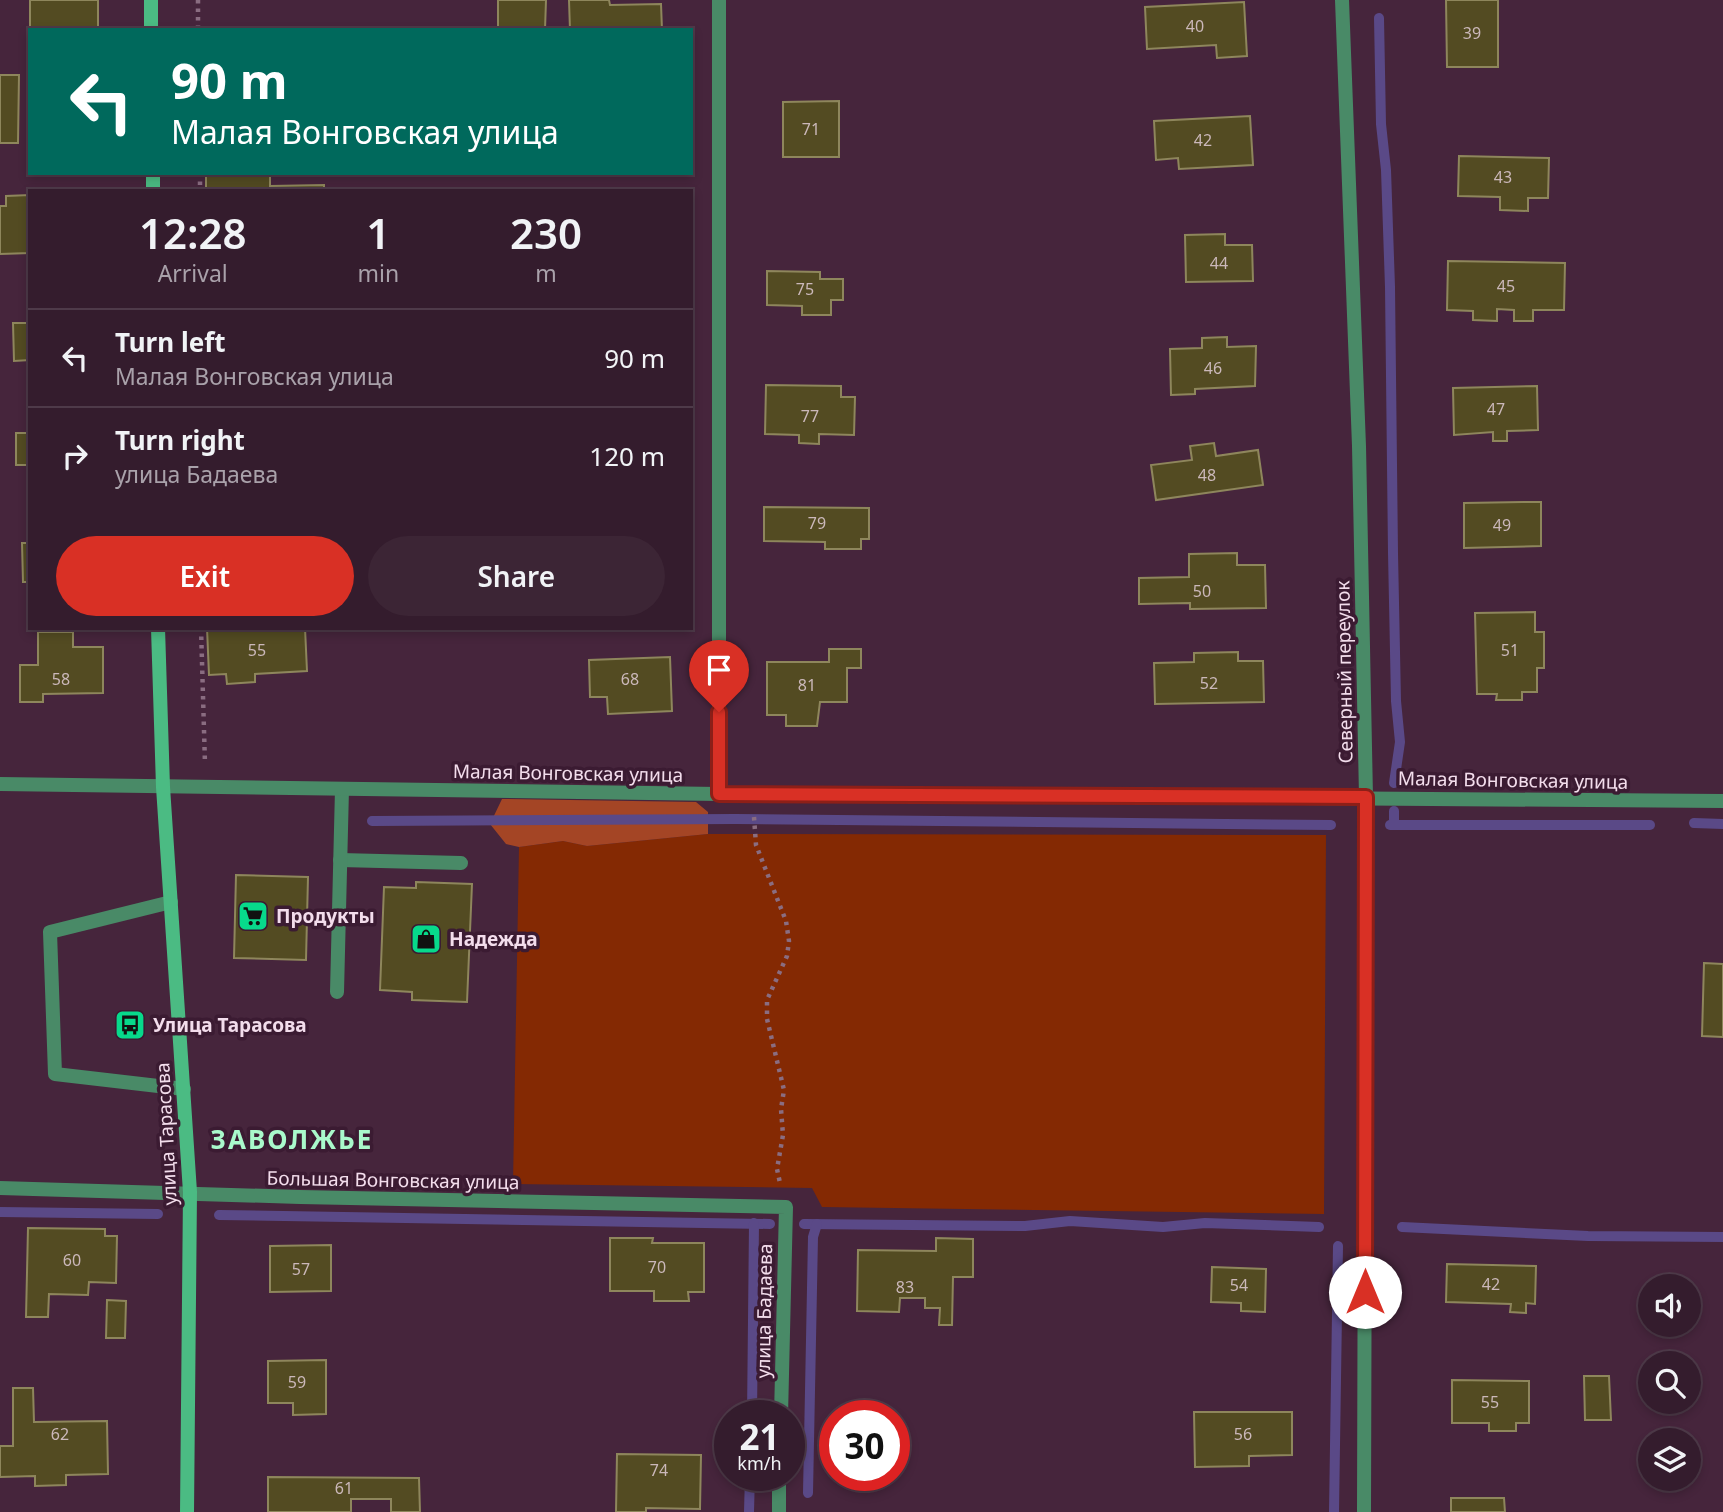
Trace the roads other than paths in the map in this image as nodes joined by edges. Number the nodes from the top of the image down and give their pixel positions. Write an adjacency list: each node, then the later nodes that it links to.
1 (151, 0): 4 (street)
2 (719, 0): 9 (street)
3 (1342, 0): 10 (street, Северный переулок)
4 (151, 28)
5 (158, 630): 7 (street, улица Тарасова)
6 (0, 784): 7 (street, Малая Вонговская улица)
7 (163, 788): 8 (street, Малая Вонговская улица); 14 (street, улица Тарасова)
8 (342, 789): 9 (street, Малая Вонговская улица); 12 (street)
9 (719, 794): 10 (street, Малая Вонговская улица)
10 (1366, 797): 11 (street, Малая Вонговская улица); 24 (street, Северный переулок)
11 (1723, 801)
12 (340, 860): 13 (street); 15 (street)
13 (461, 863)
14 (171, 902): 16 (street, улица Тарасова); 16 (street)
15 (337, 992)
16 (184, 1089): 18 (street, улица Тарасова)
17 (0, 1188): 18 (street, Большая Вонговская улица)
18 (190, 1192): 19 (street, Большая Вонговская улица); 22 (street, улица Тарасова)
19 (786, 1208): 20 (street, улица Бадаева)
20 (781, 1400)
21 (779, 1491): 23 (street)
22 (187, 1512)
23 (779, 1512)
24 (1364, 1512)

